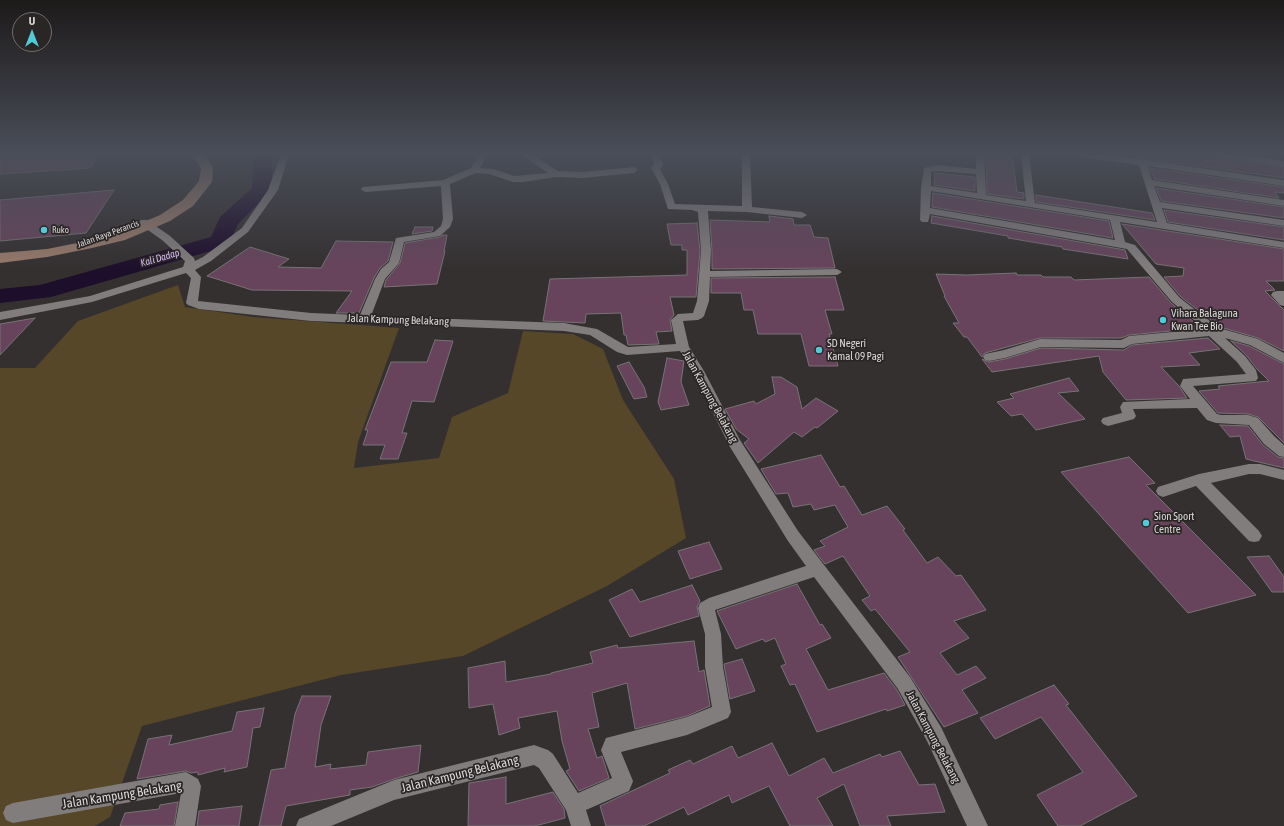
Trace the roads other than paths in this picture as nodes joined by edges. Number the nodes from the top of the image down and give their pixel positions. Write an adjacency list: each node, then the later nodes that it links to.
1 (186, 193): 22 (street, Jalan Raya Perancis)
2 (197, 193): 22 (street, Jalan Raya Perancis)
3 (271, 193): 27 (street)
4 (446, 193): 33 (street)
5 (667, 193): 17 (street)
6 (747, 193): 18 (street)
7 (926, 193): 24 (street)
8 (954, 193): 13 (street)
9 (982, 193): 13 (street)
10 (1030, 193): 16 (street)
11 (1152, 193): 15 (street)
12 (1216, 193): 14 (street)
13 (982, 197): 16 (street)
14 (1284, 203)
15 (1156, 204): 21 (street); 23 (street)
16 (1031, 205): 20 (street)
17 (698, 208): 18 (street); 29 (street)
18 (747, 209): 19 (street)
19 (802, 215)
20 (1114, 218): 23 (street); 24 (street)
21 (1284, 223)
22 (146, 224): 26 (street, Jalan Raya Perancis); 27 (street)
23 (1163, 226): 25 (street)
24 (1121, 244): 34 (street)
25 (1284, 246)
26 (0, 258)
27 (189, 264): 32 (street); 33 (street, Jalan Kampung Belakang)
28 (837, 272): 29 (street)
29 (705, 274): 35 (street)
30 (1284, 294): 31 (street)
31 (1284, 304)
32 (0, 316)
33 (364, 320): 35 (street, Jalan Kampung Belakang)
34 (1214, 332): 36 (street); 37 (street); 38 (street)
35 (683, 347): 45 (street, Jalan Kampung Belakang)
36 (1282, 355)
37 (988, 357)
38 (1200, 403): 39 (street); 40 (street)
39 (1108, 421)
40 (1284, 452)
41 (1284, 475): 42 (street)
42 (1199, 480): 43 (street); 44 (street)
43 (1163, 491)
44 (1254, 536)
45 (818, 569): 46 (street); 51 (street, Jalan Kampung Belakang)
46 (574, 805): 49 (street, Jalan Kampung Belakang); 50 (street, Jalan Kampung Belakang)
47 (13, 813): 48 (street, Jalan Kampung Belakang)
48 (185, 826)
49 (306, 826)
50 (582, 826)
51 (978, 826)

